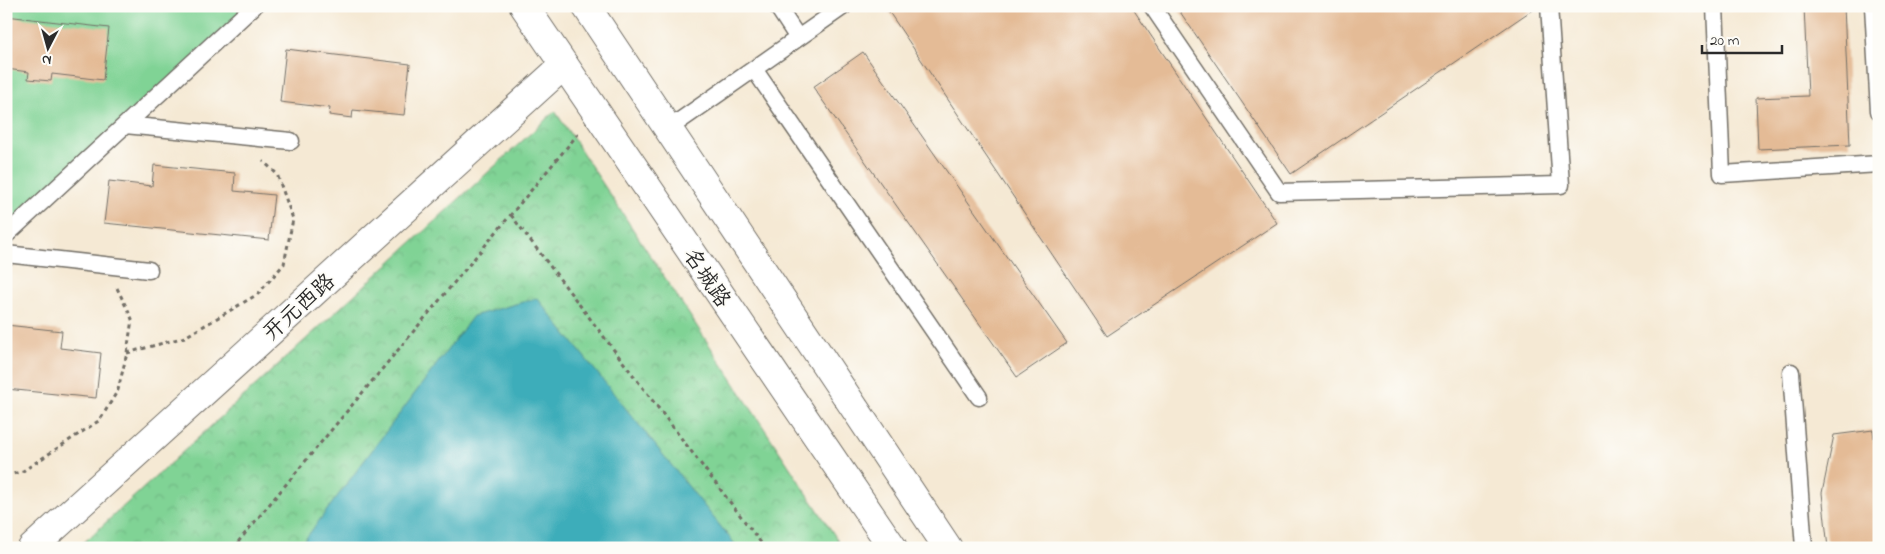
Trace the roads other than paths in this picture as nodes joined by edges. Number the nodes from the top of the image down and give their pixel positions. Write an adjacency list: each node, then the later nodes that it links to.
1 (254, 6): 14 (lane)
2 (524, 6): 11 (main road, 名城路)
3 (586, 6): 15 (main road)
4 (777, 6): 10 (lane)
5 (844, 6): 10 (lane)
6 (1152, 6): 7 (lane)
7 (1549, 6)
8 (1715, 6): 17 (lane)
9 (1873, 6): 13 (lane)
10 (798, 38): 12 (lane)
11 (564, 65): 23 (main road, 开元西路); 24 (main road, 名城路)
12 (754, 69): 15 (lane); 22 (lane)
13 (1879, 112)
14 (125, 125): 16 (lane); 18 (lane)
15 (668, 129): 25 (main road)
16 (291, 141)
17 (1879, 164)
18 (6, 235)
19 (6, 254): 20 (lane)
20 (149, 270)
21 (1791, 372): 26 (lane)
22 (979, 397)
23 (32, 548)
24 (893, 548)
25 (948, 548)
26 (1804, 548)

